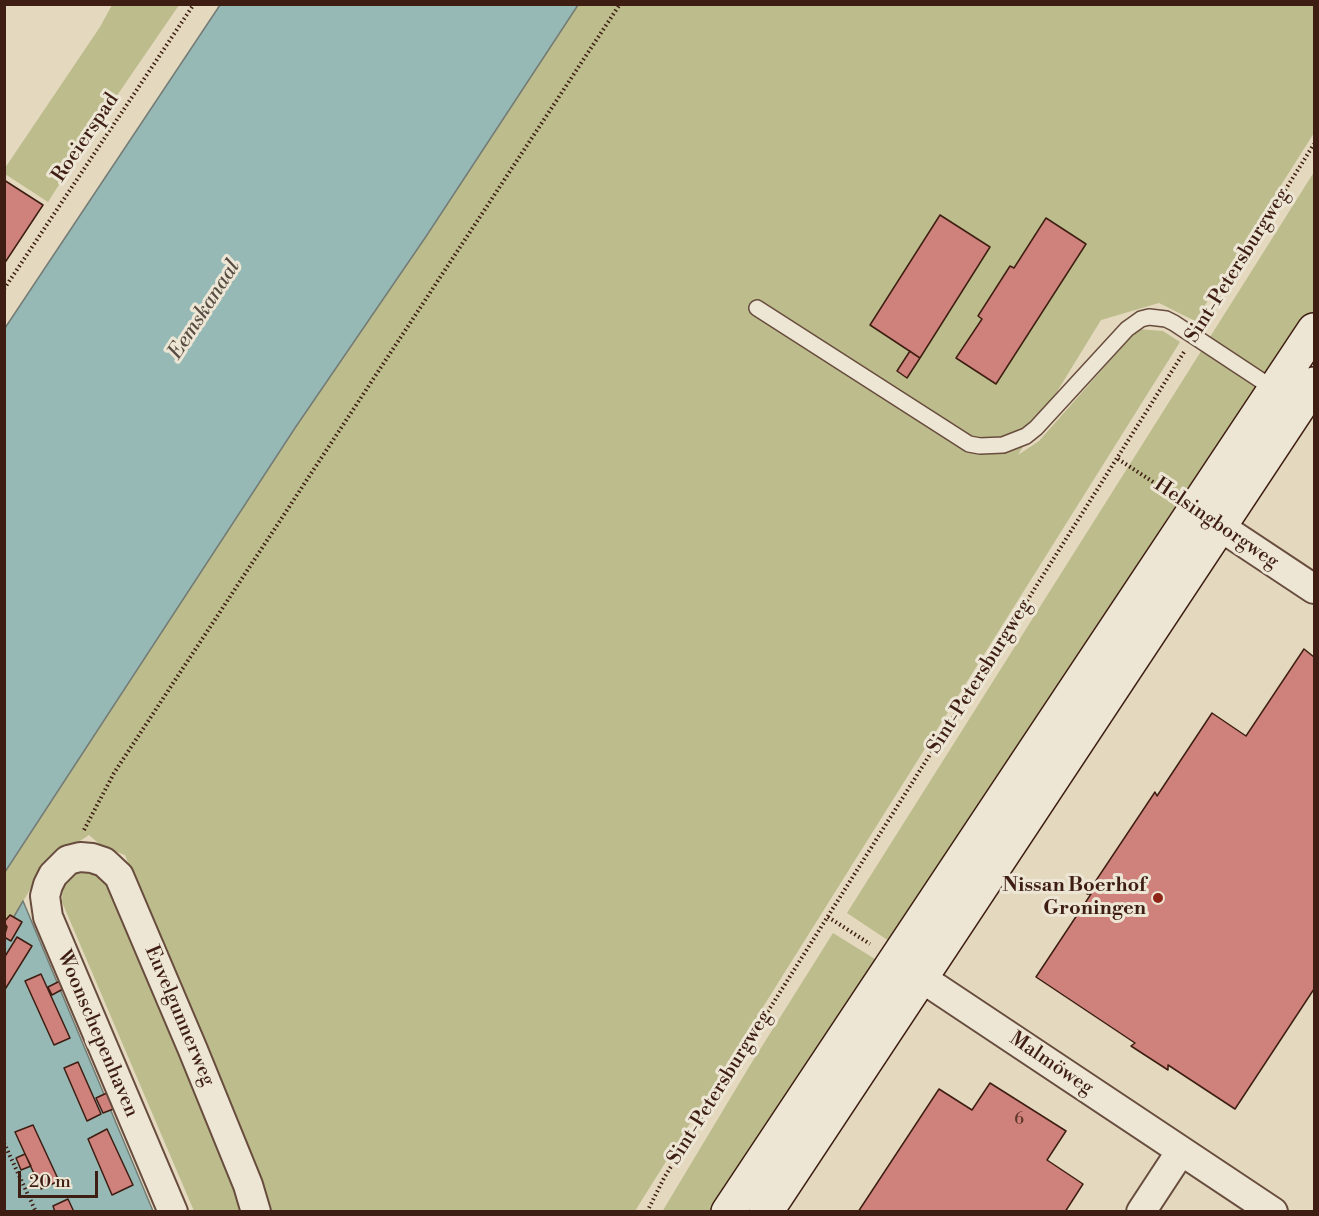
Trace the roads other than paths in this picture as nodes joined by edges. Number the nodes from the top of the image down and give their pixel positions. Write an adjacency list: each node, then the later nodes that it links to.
1 (757, 308): 3 (lane)
2 (1314, 330): 3 (street)
3 (1296, 393): 4 (street)
4 (1207, 518): 5 (street, Helsingborgweg); 7 (street); 8 (street)
5 (1314, 589)
6 (68, 860): 10 (street, Woonschepenhaven); 11 (street, Euvelgunnerweg)
7 (894, 960): 8 (street, Malmöweg); 12 (street)
8 (921, 978): 9 (street, Malmöweg); 13 (street)
9 (1181, 1151): 14 (street); 15 (street, Malmöweg)
10 (172, 1212)
11 (256, 1212)
12 (728, 1212)
13 (766, 1212)
14 (1141, 1212)
15 (1273, 1212)

